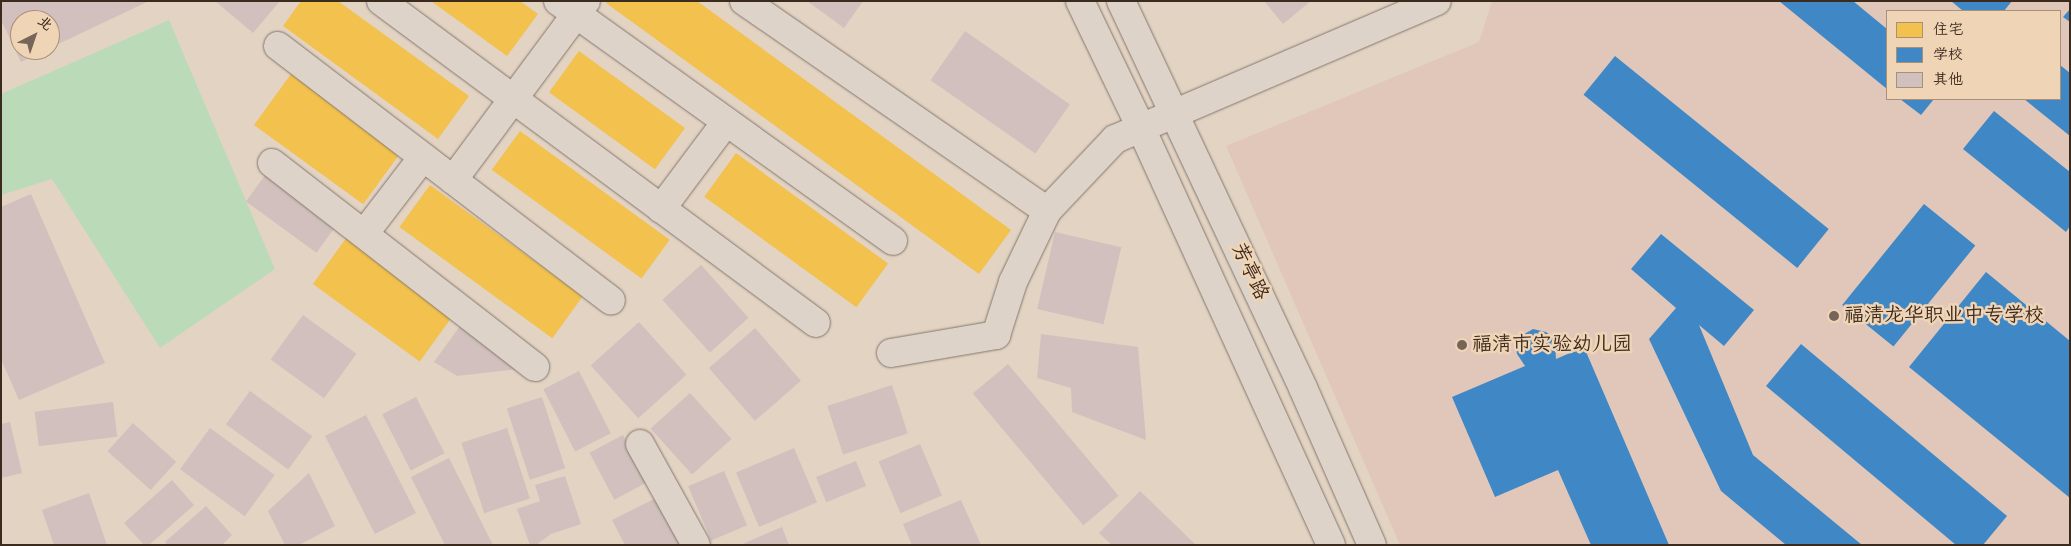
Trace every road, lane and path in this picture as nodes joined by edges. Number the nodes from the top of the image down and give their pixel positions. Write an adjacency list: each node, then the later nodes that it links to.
1 (381, 1): 8 (street)
2 (744, 1): 16 (street)
3 (1080, 1): 11 (street, 芳亭路)
4 (1121, 1): 9 (street, 芳亭路)
5 (1437, 1): 9 (street)
6 (573, 5): 8 (street); 10 (street)
7 (278, 46): 12 (street)
8 (513, 99): 14 (street); 15 (street)
9 (1176, 113): 11 (street); 26 (street, 芳亭路)
10 (726, 122): 15 (street); 18 (street)
11 (1141, 128): 16 (street); 25 (street, 芳亭路)
12 (423, 157): 14 (street); 17 (street)
13 (272, 163): 17 (street)
14 (453, 180): 19 (street)
15 (661, 209): 20 (street)
16 (1047, 211): 21 (street)
17 (364, 234): 22 (street)
18 (893, 241)
19 (611, 301)
20 (816, 323)
21 (891, 354)
22 (535, 367)
23 (640, 444): 24 (street)
24 (696, 545)
25 (1331, 545)
26 (1372, 545)

